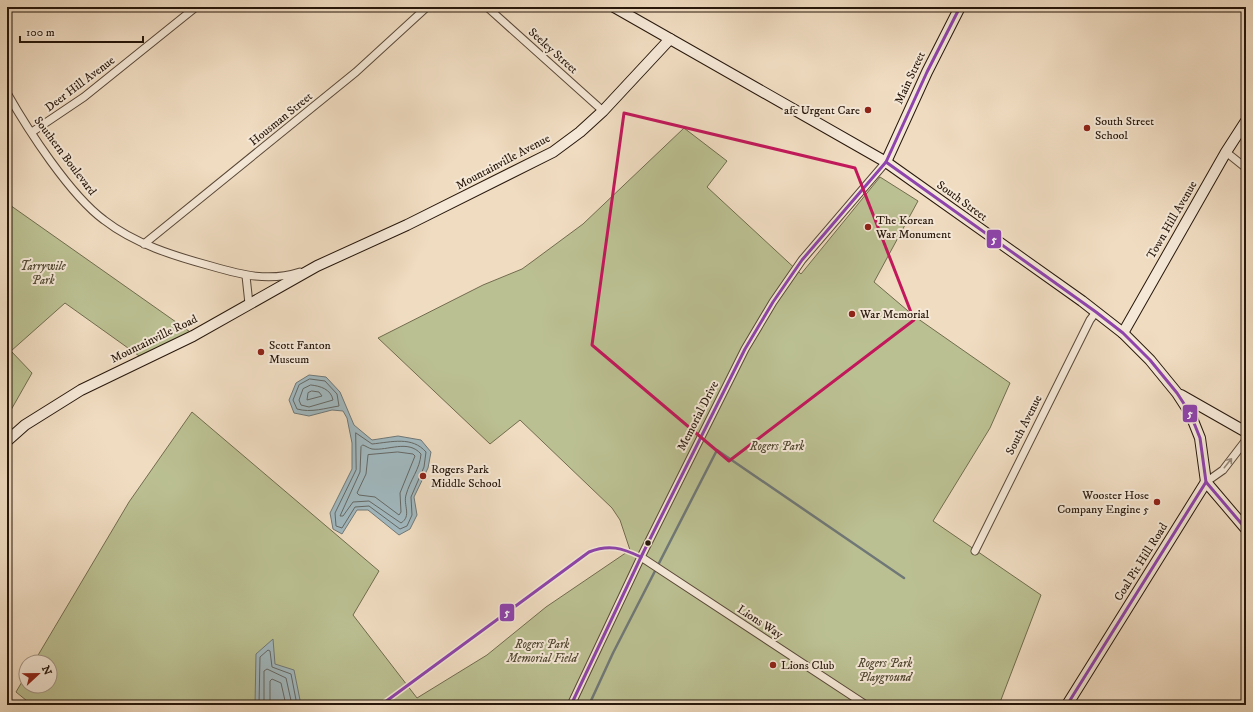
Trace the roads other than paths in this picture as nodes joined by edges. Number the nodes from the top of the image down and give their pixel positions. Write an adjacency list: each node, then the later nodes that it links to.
1 (196, 7): 10 (street, Deer Hill Avenue)
2 (427, 7): 14 (street, Housman Street)
3 (487, 7): 8 (street, Seeley Street)
4 (614, 7): 6 (street, South Street)
5 (960, 7): 12 (street, Main Street)
6 (670, 39): 8 (street, Mountainville Avenue); 12 (street, South Street)
7 (7, 94): 10 (street, Southern Boulevard)
8 (603, 111): 15 (street, Mountainville Avenue)
9 (1246, 121): 11 (street, Town Hill Avenue)
10 (32, 132): 14 (street, Southern Boulevard)
11 (1226, 152): 13 (street); 19 (street, Town Hill Avenue)
12 (886, 162): 18 (street, South Street); 27 (street, Memorial Drive)
13 (1246, 168)
14 (144, 244): 16 (street, Southern Boulevard)
15 (317, 266): 16 (street, Southern Boulevard); 17 (street, Mountainville Road)
16 (246, 276): 17 (street)
17 (249, 304): 23 (street, Mountainville Road)
18 (1096, 312): 19 (street, South Street); 26 (street, South Avenue)
19 (1123, 333): 20 (street, South Street)
20 (1177, 393): 21 (street); 24 (street, South Street)
21 (1246, 432)
22 (1246, 440): 24 (street, Coal Pit Hill Road, one-way to 22)
23 (7, 441)
24 (1206, 482): 25 (street); 30 (street, Coal Pit Hill Road)
25 (1246, 529)
26 (974, 551)
27 (641, 557): 28 (street, Memorial Drive); 29 (street, Lions Way)
28 (571, 705)
29 (866, 705)
30 (1067, 705)

